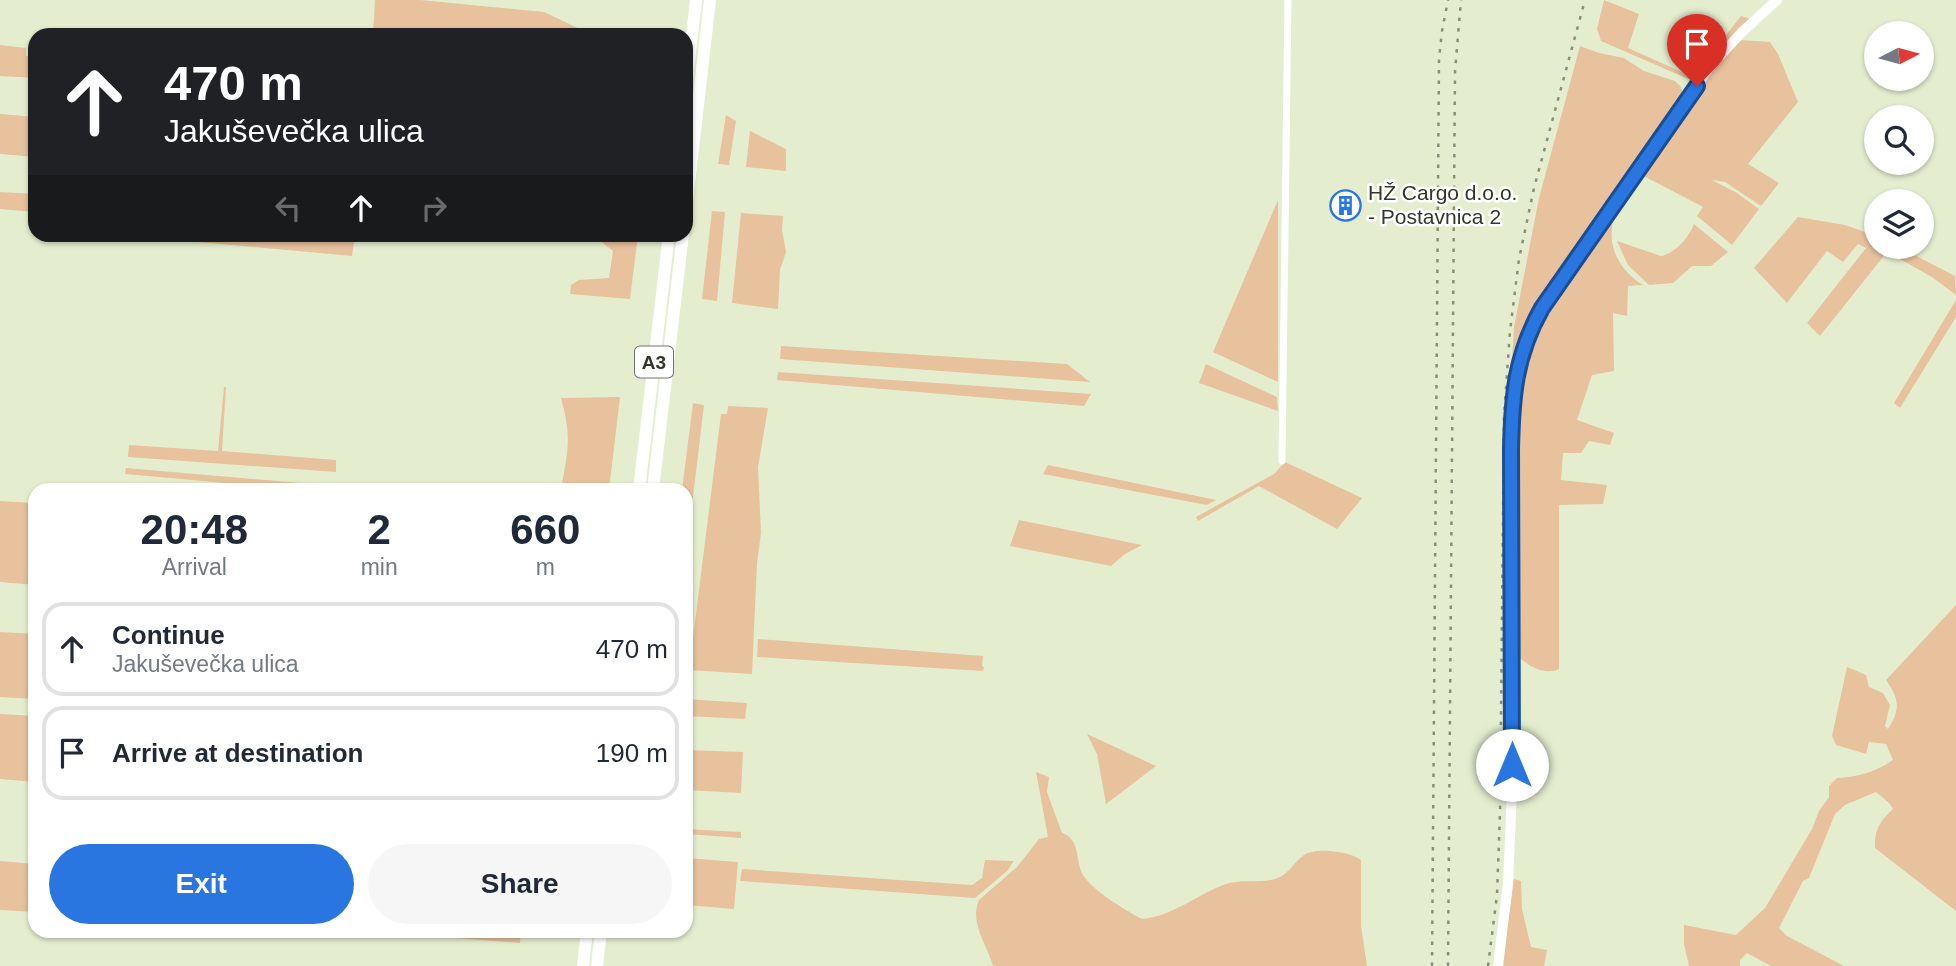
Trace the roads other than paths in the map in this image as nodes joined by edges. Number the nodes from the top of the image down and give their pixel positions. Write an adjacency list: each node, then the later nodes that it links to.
1 (696, 0): 5 (highway)
2 (710, 0): 6 (highway)
3 (1288, 0): 9 (street)
4 (1777, 0): 16 (main road)
5 (693, 28)
6 (693, 148)
7 (668, 242): 10 (highway, A3)
8 (682, 242): 11 (highway, A3)
9 (1282, 461)
10 (640, 483)
11 (654, 483)
12 (586, 938): 14 (highway)
13 (600, 938): 15 (highway)
14 (583, 966)
15 (597, 966)
16 (1497, 966)

